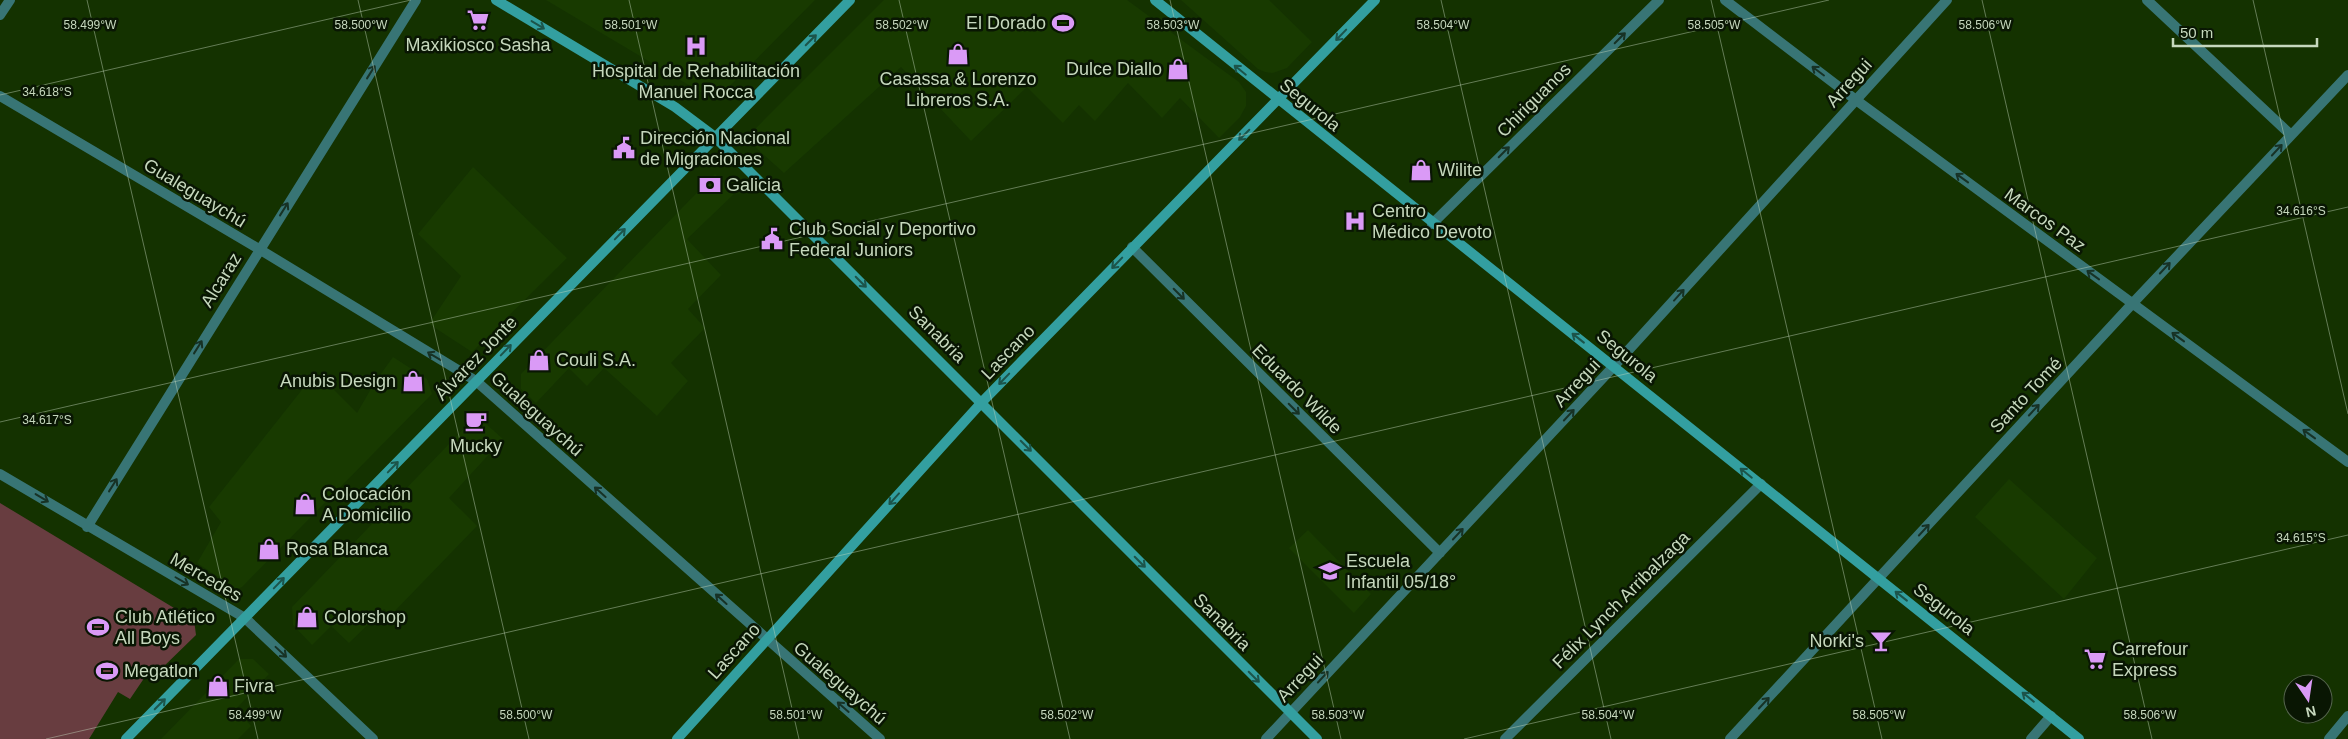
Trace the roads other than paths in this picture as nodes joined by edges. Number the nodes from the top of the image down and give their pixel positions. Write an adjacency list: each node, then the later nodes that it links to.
1 (10, 0): 11 (street)
2 (416, 0): 20 (street, Alcaraz, one-way to 2)
3 (496, 0): 17 (street, Sanabria, one-way to 17)
4 (850, 0): 17 (street, Álvarez Jonte, one-way to 4)
5 (1155, 0): 15 (street, Segurola, one-way to 5)
6 (1375, 0): 15 (street, Lascano, one-way to 15)
7 (1659, 0): 18 (street, Chiriguanos, one-way to 7)
8 (1725, 0): 14 (street, Marcos Paz, one-way to 8)
9 (1947, 0): 14 (street, Arregui)
10 (2147, 0): 16 (street)
11 (0, 15)
12 (2348, 75): 16 (street, Santo Tomé)
13 (0, 96): 20 (street, Gualeguaychú)
14 (1856, 100): 21 (street, Marcos Paz, one-way to 14); 22 (street, Arregui, one-way to 14)
15 (1278, 101): 18 (street, Segurola); 19 (street, Lascano, one-way to 19)
16 (2291, 135): 21 (street, Santo Tomé, one-way to 16)
17 (715, 137): 23 (street, Álvarez Jonte, one-way to 17); 24 (street, Sanabria, one-way to 24)
18 (1432, 224): 22 (street, Segurola, one-way to 18)
19 (1132, 247): 24 (street, Lascano, one-way to 24); 29 (street, Eduardo Wilde, one-way to 29)
20 (259, 250): 23 (street, Gualeguaychú, one-way to 20); 28 (street, Alcaraz, one-way to 20)
21 (2132, 304): 25 (street, Marcos Paz, one-way to 21); 30 (street, Santo Tomé, one-way to 21)
22 (1614, 366): 27 (street, Segurola, one-way to 22); 29 (street, Arregui, one-way to 22)
23 (476, 382): 31 (street, Álvarez Jonte, one-way to 23); 32 (street, Gualeguaychú, one-way to 23)
24 (982, 402): 32 (street, Lascano, one-way to 32); 33 (street, Sanabria, one-way to 33)
25 (2348, 462)
26 (0, 474): 28 (street, Mercedes, one-way to 28)
27 (1760, 484): 30 (street, Segurola); 42 (street, Félix Lynch Arribalzaga)
28 (87, 527): 31 (street, Mercedes, one-way to 31)
29 (1440, 553): 33 (street, Arregui, one-way to 29)
30 (1880, 578): 34 (street, Segurola, one-way to 30); 43 (street, Santo Tomé, one-way to 30)
31 (245, 618): 36 (street, Álvarez Jonte, one-way to 31); 37 (street, Mercedes, one-way to 37)
32 (767, 640): 38 (street, Lascano); 39 (street, Gualeguaychú, one-way to 32)
33 (1289, 712): 40 (street, Arregui); 41 (street, Sanabria)
34 (2051, 716): 44 (street); 45 (street, Segurola)
35 (2348, 716): 46 (street)
36 (126, 739)
37 (373, 739)
38 (677, 739)
39 (880, 739)
40 (1266, 739)
41 (1317, 739)
42 (1505, 739)
43 (1730, 739)
44 (2030, 739)
45 (2079, 739)
46 (2329, 739)

